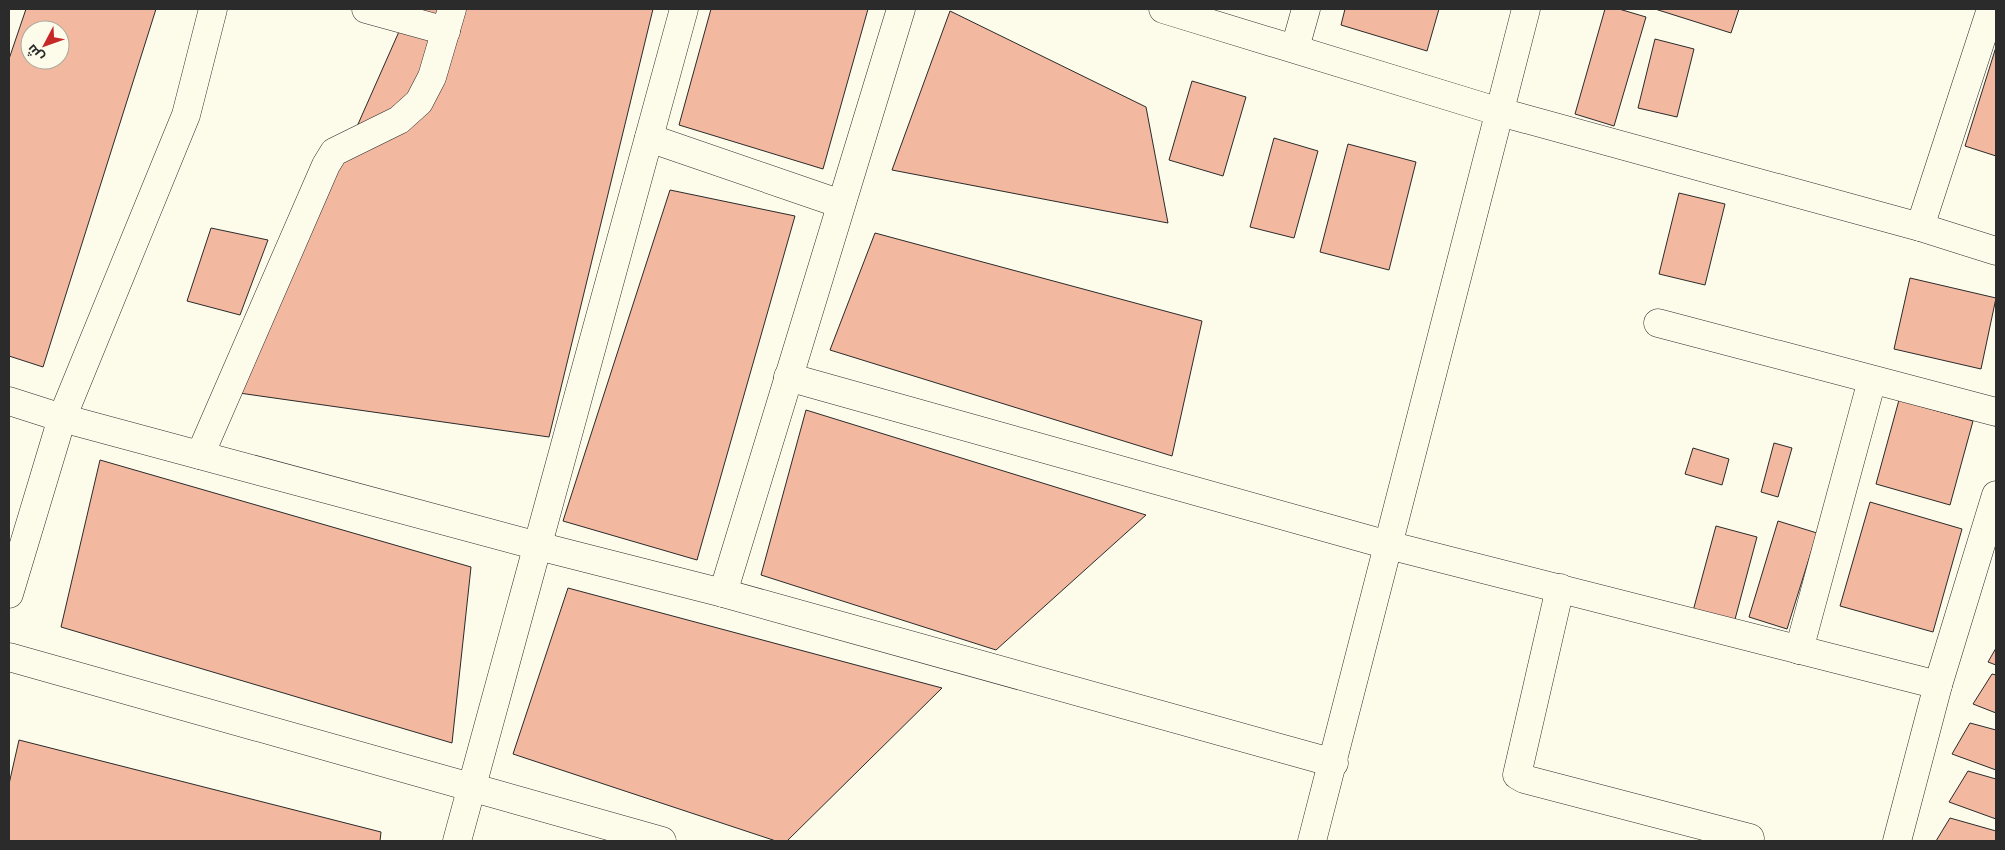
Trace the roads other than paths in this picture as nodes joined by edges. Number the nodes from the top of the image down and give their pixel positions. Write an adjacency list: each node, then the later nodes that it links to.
1 (213, 9): 21 (street)
2 (366, 9): 9 (street)
3 (684, 9): 12 (street)
4 (901, 9): 13 (street)
5 (1163, 9): 10 (street)
6 (1306, 9): 10 (street)
7 (1526, 9): 11 (street)
8 (1991, 9): 14 (street)
9 (449, 20): 22 (street)
10 (1295, 48): 11 (street)
11 (1500, 112): 14 (street); 24 (street)
12 (649, 138): 13 (street); 25 (street)
13 (841, 204): 17 (street)
14 (1920, 227): 15 (street)
15 (1996, 251)
16 (1658, 323): 18 (street)
17 (788, 378): 24 (street); 27 (street)
18 (1872, 380): 20 (street); 29 (street)
19 (9, 401): 21 (street)
20 (1996, 412)
21 (62, 418): 22 (street); 28 (street)
22 (200, 455): 25 (street)
23 (1996, 495): 31 (street)
24 (1388, 545): 26 (street); 32 (street)
25 (538, 546): 27 (street); 33 (street)
26 (1560, 588): 29 (street); 34 (street)
27 (723, 592): 32 (street)
28 (9, 594)
29 (1799, 650): 31 (street)
30 (9, 657): 33 (street)
31 (1938, 684): 38 (street)
32 (1334, 763): 37 (street)
33 (471, 787): 35 (street); 36 (street)
34 (1754, 840)
35 (457, 841)
36 (662, 841)
37 (1312, 841)
38 (1897, 841)

